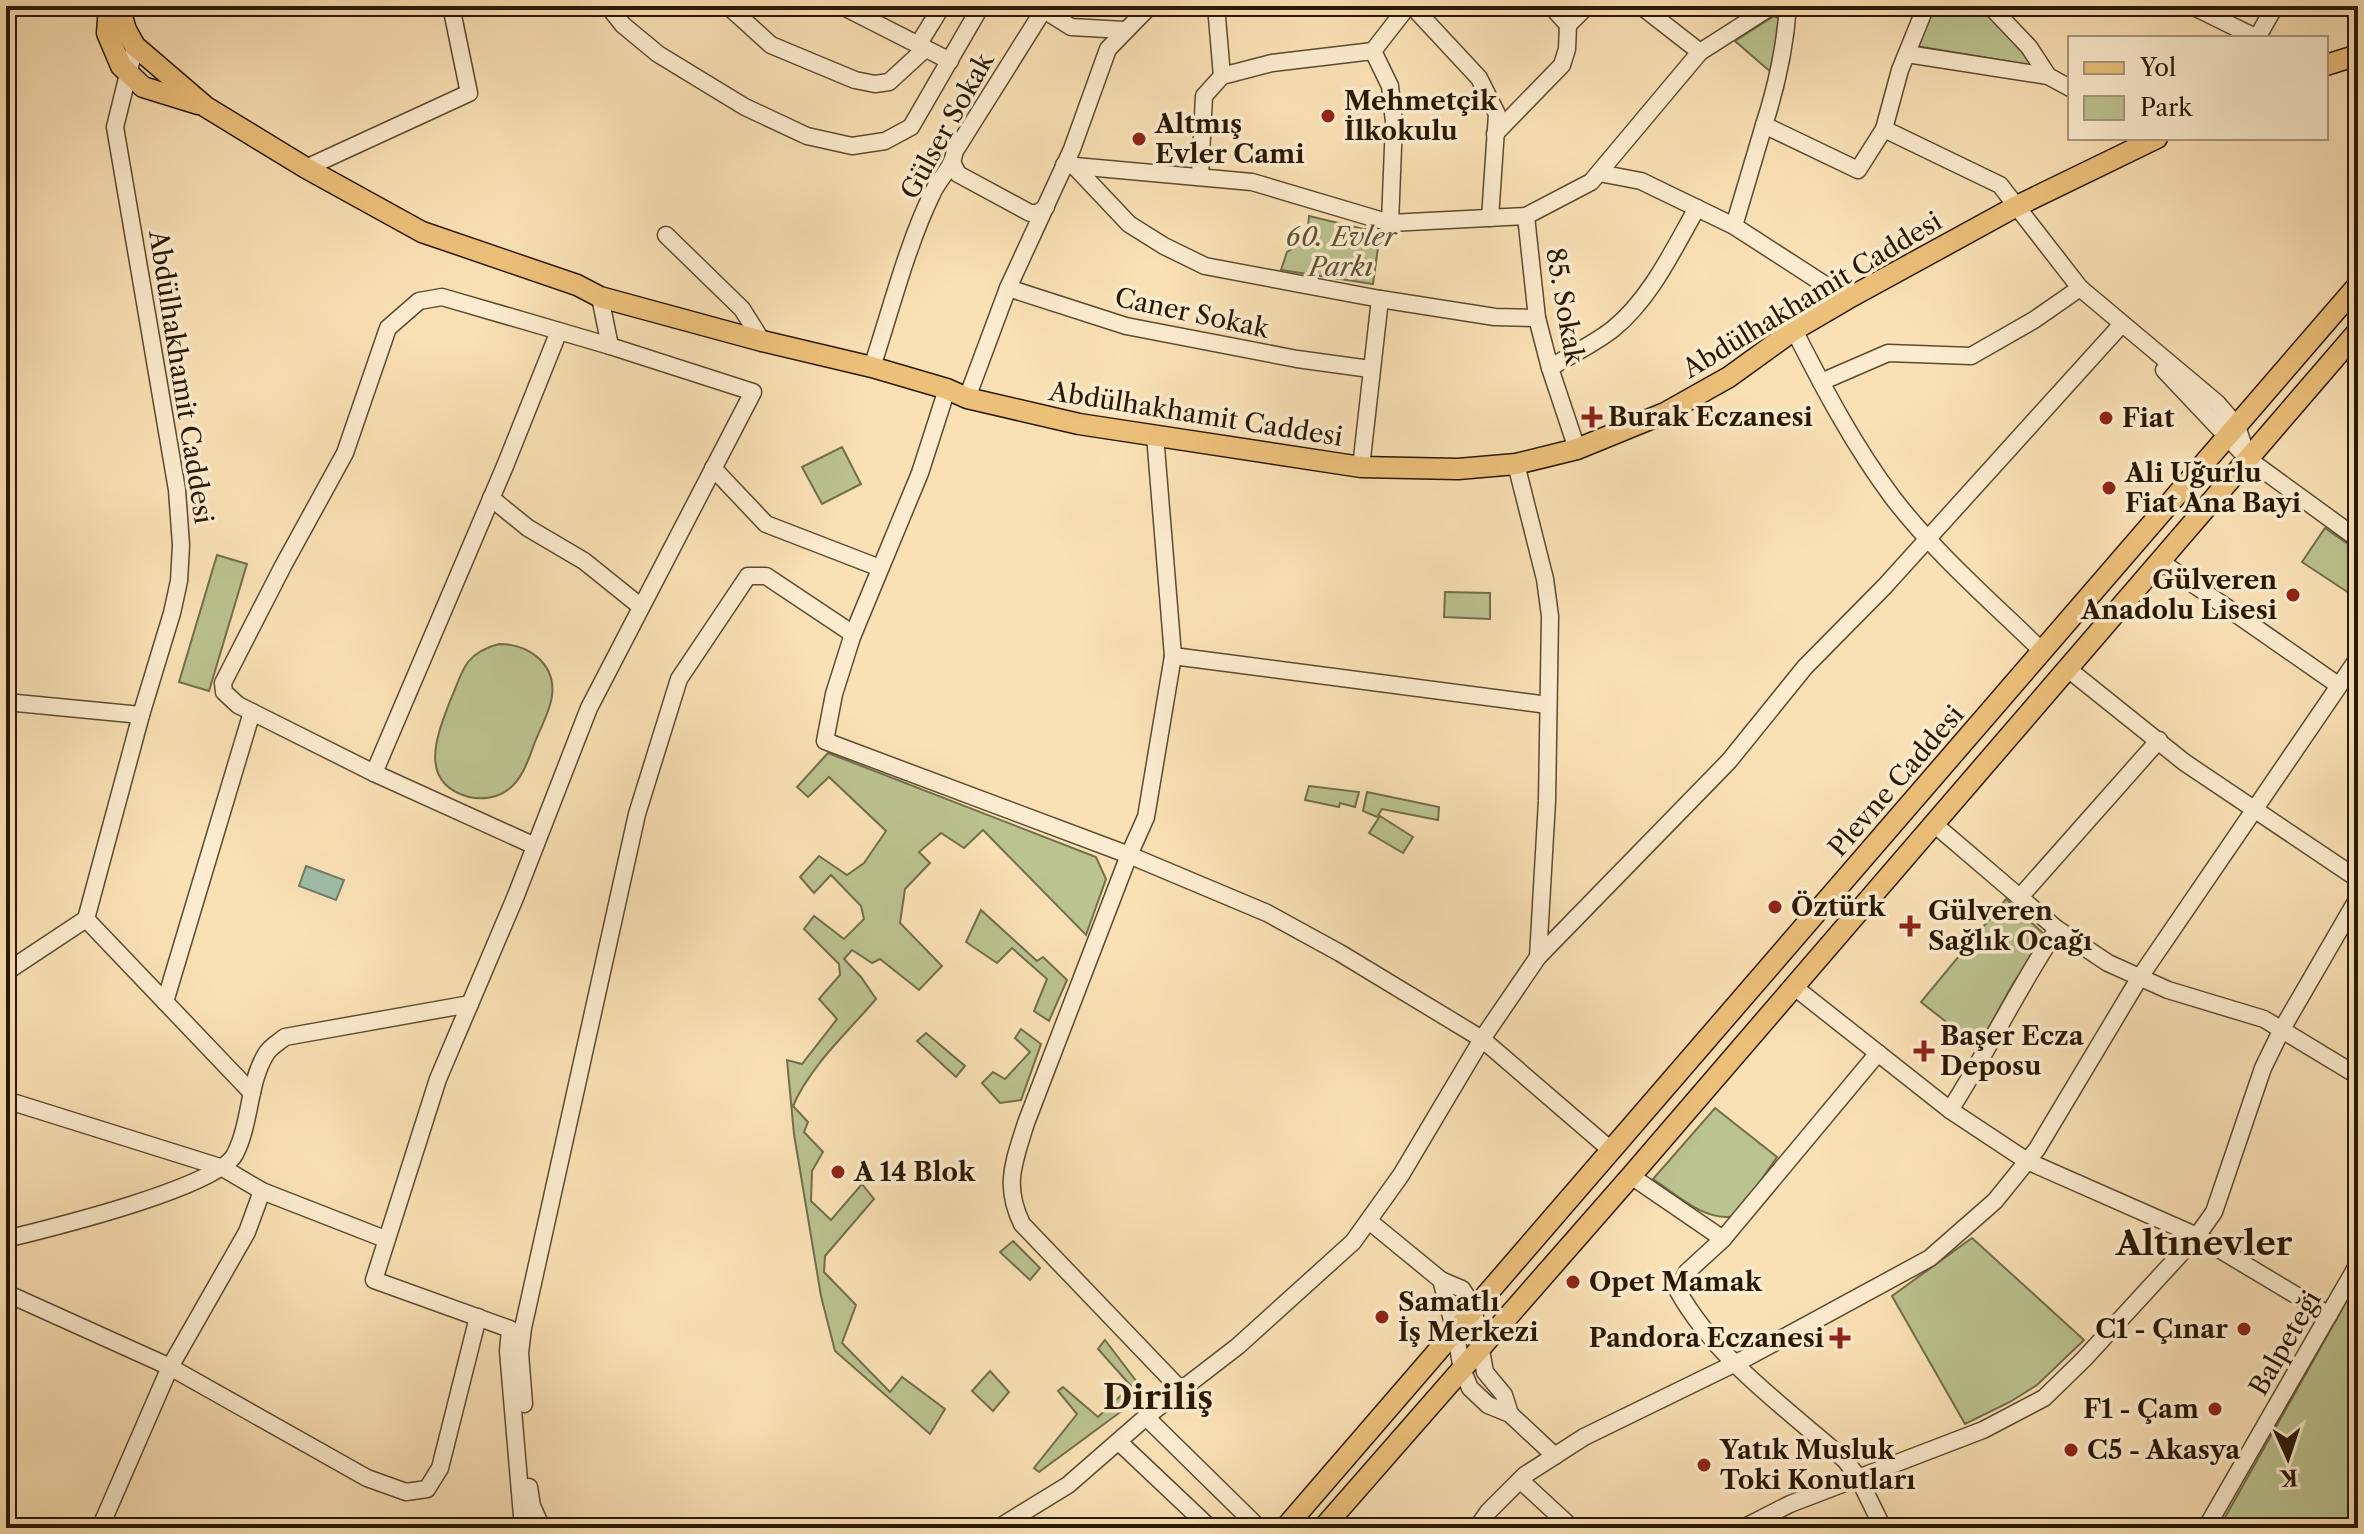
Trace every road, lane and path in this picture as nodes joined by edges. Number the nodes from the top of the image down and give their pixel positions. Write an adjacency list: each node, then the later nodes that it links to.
1 (109, 6): 24 (main road, Abdülhakhamit Caddesi)
2 (119, 6): 24 (main road, Abdülhakhamit Caddesi)
3 (451, 6): 45 (street)
4 (608, 6): 32 (street)
5 (728, 6): 27 (street)
6 (842, 6): 27 (street)
7 (942, 6): 27 (street)
8 (981, 6): 32 (street)
9 (1150, 6): 23 (street)
10 (1216, 6): 35 (street)
11 (1410, 6): 28 (street); 41 (street)
12 (1551, 6): 22 (street)
13 (1587, 6): 22 (street)
14 (1641, 6): 29 (street)
15 (1772, 6): 29 (street)
16 (1788, 6): 39 (street)
17 (1926, 6): 30 (street)
18 (1990, 6): 36 (street)
19 (2192, 6): 25 (street)
20 (2275, 6): 26 (street)
21 (1045, 8): 23 (street); 43 (street, Gülser Sokak)
22 (1568, 25): 41 (street)
23 (1124, 30): 44 (street)
24 (123, 36): 34 (street, Abdülhakhamit Caddesi); 34 (main road, Abdülhakhamit Caddesi); 38 (main road, Abdülhakhamit Caddesi)
25 (2253, 36)
26 (2258, 36)
27 (922, 47): 32 (street)
28 (1373, 51): 35 (street); 53 (street)
29 (1700, 52): 46 (street)
30 (1907, 54): 36 (street); 40 (street)
31 (2358, 55): 33 (main road)
32 (950, 61)
33 (2328, 64)
34 (128, 73): 38 (main road, Abdülhakhamit Caddesi); 97 (street, Abdülhakhamit Caddesi)
35 (1222, 76): 47 (street)
36 (2048, 76): 37 (street)
37 (2068, 87)
38 (206, 107): 45 (main road, Abdülhakhamit Caddesi)
39 (1764, 125): 40 (street); 54 (street)
40 (1884, 129): 49 (street)
41 (1495, 134): 52 (street)
42 (2127, 143): 49 (main road, Abdülhakhamit Caddesi)
43 (953, 164): 48 (street); 69 (street, Gülser Sokak)
44 (1070, 166): 47 (street); 48 (street); 60 (street)
45 (306, 168): 59 (main road, Abdülhakhamit Caddesi)
46 (1599, 173): 50 (street); 51 (street)
47 (1200, 175): 53 (street)
48 (1046, 207): 57 (street)
49 (2015, 207): 58 (street); 61 (main road, Abdülhakhamit Caddesi)
50 (1697, 208): 54 (street); 70 (street)
51 (1526, 216): 52 (street); 62 (street, 85. Sokak)
52 (1490, 218): 53 (street)
53 (1390, 223)
54 (1734, 226): 61 (street)
55 (666, 235): 67 (street)
56 (2358, 285): 75 (main road, Plevne Caddesi)
57 (1008, 288): 71 (street, Caner Sokak); 74 (street)
58 (2080, 288): 63 (street); 72 (street)
59 (600, 297): 67 (main road, Abdülhakhamit Caddesi); 68 (street)
60 (1380, 299): 62 (street); 71 (street)
61 (1847, 299): 64 (main road, Abdülhakhamit Caddesi)
62 (1537, 318): 70 (street, 85. Sokak)
63 (2122, 324): 75 (street); 83 (street)
64 (1794, 330): 72 (street); 77 (main road, Abdülhakhamit Caddesi)
65 (559, 331): 68 (street); 82 (street); 96 (street)
66 (2358, 331): 78 (main road)
67 (762, 341): 69 (main road, Abdülhakhamit Caddesi)
68 (610, 346): 81 (street)
69 (872, 367): 73 (main road, Abdülhakhamit Caddesi)
70 (1550, 368): 77 (street, 85. Sokak)
71 (1370, 369): 80 (street)
72 (1821, 382): 83 (street)
73 (947, 389): 74 (main road, Abdülhakhamit Caddesi); 86 (street)
74 (967, 398): 76 (main road, Abdülhakhamit Caddesi)
75 (2232, 432): 78 (street); 89 (main road, Plevne Caddesi)
76 (1155, 435): 80 (main road, Abdülhakhamit Caddesi); 90 (street)
77 (1577, 449): 79 (main road, Abdülhakhamit Caddesi)
78 (2248, 459): 84 (street); 85 (main road)
79 (1516, 464): 80 (main road, Abdülhakhamit Caddesi); 95 (street)
80 (1361, 467)
81 (713, 468): 86 (street); 87 (street)
82 (491, 498): 87 (street); 99 (street)
83 (1928, 538): 89 (street); 109 (street)
84 (2358, 539)
85 (2160, 561): 92 (main road); 93 (street)
86 (880, 568): 88 (street)
87 (640, 606): 102 (street)
88 (853, 634): 103 (street); 152 (street)
89 (2042, 651): 122 (main road, Plevne Caddesi)
90 (1173, 656): 95 (street); 103 (street)
91 (2358, 658): 93 (street)
92 (2068, 669): 98 (street); 101 (main road)
93 (2338, 685): 100 (street)
94 (6, 702): 97 (street)
95 (1548, 705): 109 (street)
96 (252, 712): 99 (street); 113 (street)
97 (141, 715): 107 (street, Abdülhakhamit Caddesi)
98 (2159, 740): 100 (street); 105 (street)
99 (374, 773): 102 (street)
100 (2253, 811): 104 (street); 111 (street)
101 (1934, 824): 105 (street); 112 (main road)
102 (535, 846): 114 (street)
103 (1129, 855): 116 (street); 143 (street)
104 (2358, 879)
105 (2020, 897): 108 (street)
106 (2358, 898): 115 (street)
107 (86, 919): 110 (street); 113 (street)
108 (2057, 929): 111 (street); 121 (street)
109 (1538, 957): 116 (street)
110 (6, 972)
111 (2140, 977): 115 (street); 123 (street)
112 (1793, 986): 117 (street); 125 (main road)
113 (165, 1002): 119 (street)
114 (470, 1004): 119 (street); 130 (street)
115 (2282, 1029): 118 (street); 128 (street)
116 (1482, 1039): 122 (street); 127 (street)
117 (1878, 1053): 121 (street); 131 (street)
118 (2358, 1076)
119 (252, 1093): 124 (street)
120 (6, 1100): 124 (street)
121 (1950, 1110): 123 (street)
122 (1612, 1151): 135 (main road, Plevne Caddesi)
123 (2027, 1161): 128 (street); 140 (street)
124 (223, 1168): 126 (street); 129 (street)
125 (1631, 1176): 131 (street); 139 (main road)
126 (262, 1191): 130 (street); 141 (street)
127 (1369, 1221): 133 (street); 143 (street)
128 (2197, 1236): 136 (street); 148 (street)
129 (6, 1239)
130 (385, 1239): 137 (street)
131 (1723, 1239): 140 (street)
132 (2358, 1264): 136 (street, Balpeteği)
133 (1441, 1280): 135 (street); 138 (street)
134 (6, 1293): 141 (street)
135 (1473, 1310): 138 (main road, Plevne Caddesi); 139 (street)
136 (2329, 1315): 162 (street, Balpeteği)
137 (478, 1317): 141 (street); 151 (street)
138 (1455, 1331): 142 (street); 156 (main road, Plevne Caddesi)
139 (1479, 1349): 142 (main road); 144 (street)
140 (1736, 1363): 147 (street); 148 (street)
141 (170, 1367): 150 (street)
142 (1462, 1369): 144 (street); 157 (main road)
143 (1182, 1391): 145 (street)
144 (1510, 1414): 147 (street)
145 (1146, 1417): 146 (street); 155 (street)
146 (1119, 1442): 153 (street); 154 (street)
147 (1555, 1456): 149 (street)
148 (1858, 1477): 160 (street); 161 (street)
149 (1520, 1480): 158 (street); 159 (street)
150 (100, 1528)
151 (523, 1528)
152 (542, 1528)
153 (998, 1528)
154 (1210, 1528)
155 (1259, 1528)
156 (1285, 1528)
157 (1323, 1528)
158 (1477, 1528)
159 (1572, 1528)
160 (1743, 1528)
161 (1883, 1528)
162 (2206, 1528)

